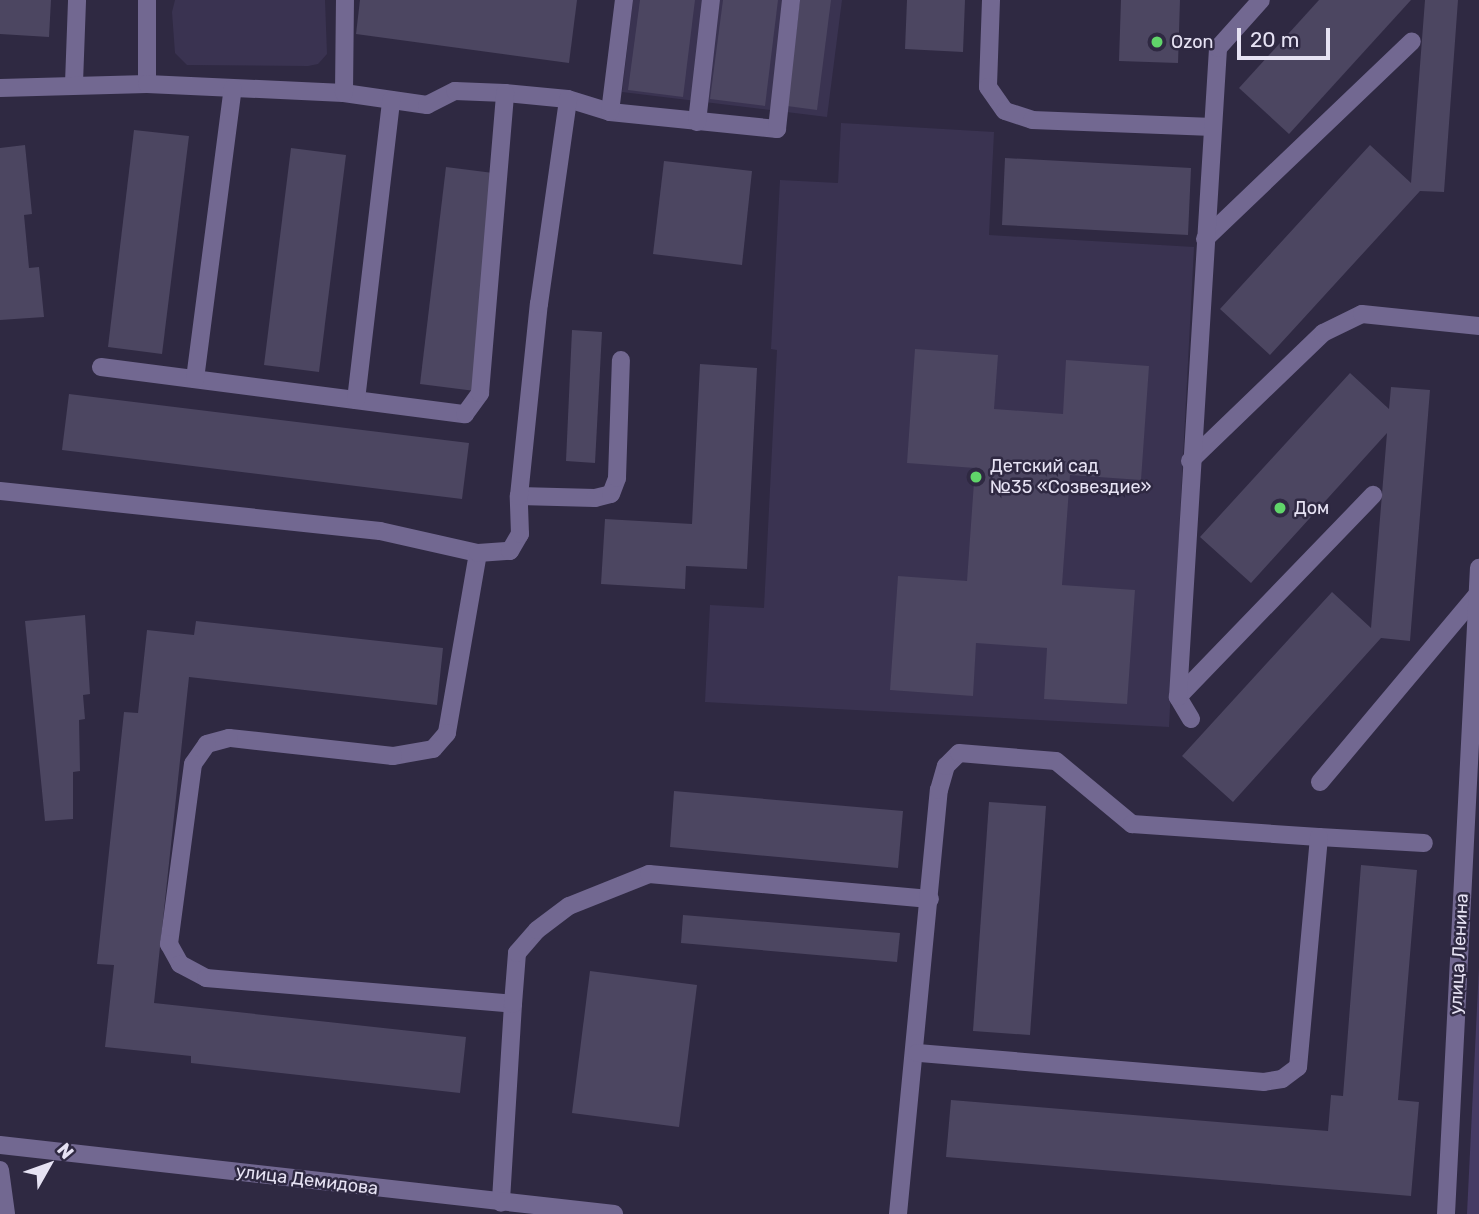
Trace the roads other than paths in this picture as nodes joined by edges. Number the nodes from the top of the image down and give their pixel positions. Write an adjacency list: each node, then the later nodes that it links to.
1 (77, 0): 10 (street)
2 (147, 0): 11 (street)
3 (345, 0): 14 (street)
4 (624, 0): 18 (street)
5 (711, 0): 19 (street)
6 (791, 0): 19 (street)
7 (991, 0): 20 (street)
8 (1261, 0): 20 (street)
9 (1412, 41): 21 (street)
10 (74, 83): 11 (street); 12 (street)
11 (147, 84): 13 (street)
12 (0, 88)
13 (233, 88): 14 (street); 25 (street)
14 (344, 93): 17 (street)
15 (505, 93): 16 (street); 17 (street); 26 (street)
16 (568, 99): 18 (street); 30 (street)
17 (391, 100): 26 (street)
18 (610, 112): 19 (street)
19 (697, 122)
20 (1213, 127): 21 (street)
21 (1205, 239): 27 (street)
22 (1479, 326): 27 (street)
23 (621, 360): 30 (street)
24 (101, 367): 25 (street)
25 (195, 379): 26 (street)
26 (356, 400)
27 (1190, 461): 34 (street)
28 (0, 491): 31 (street)
29 (1373, 495): 34 (street)
30 (519, 496): 31 (street)
31 (478, 553): 40 (street)
32 (1479, 568): 33 (street, улица Ленина)
33 (1478, 594): 36 (street); 49 (street, улица Ленина)
34 (1178, 697): 35 (street)
35 (1191, 719)
36 (1320, 782)
37 (1319, 837): 38 (street); 39 (street); 41 (street)
38 (1424, 844)
39 (930, 900): 40 (street); 41 (street)
40 (513, 1003): 44 (street)
41 (917, 1053): 48 (street)
42 (0, 1146): 44 (street, улица Демидова)
43 (0, 1170): 46 (street)
44 (501, 1203): 45 (street, улица Демидова)
45 (590, 1213): 47 (street, улица Демидова)
46 (6, 1214)
47 (614, 1214)
48 (898, 1214)
49 (1446, 1214)

